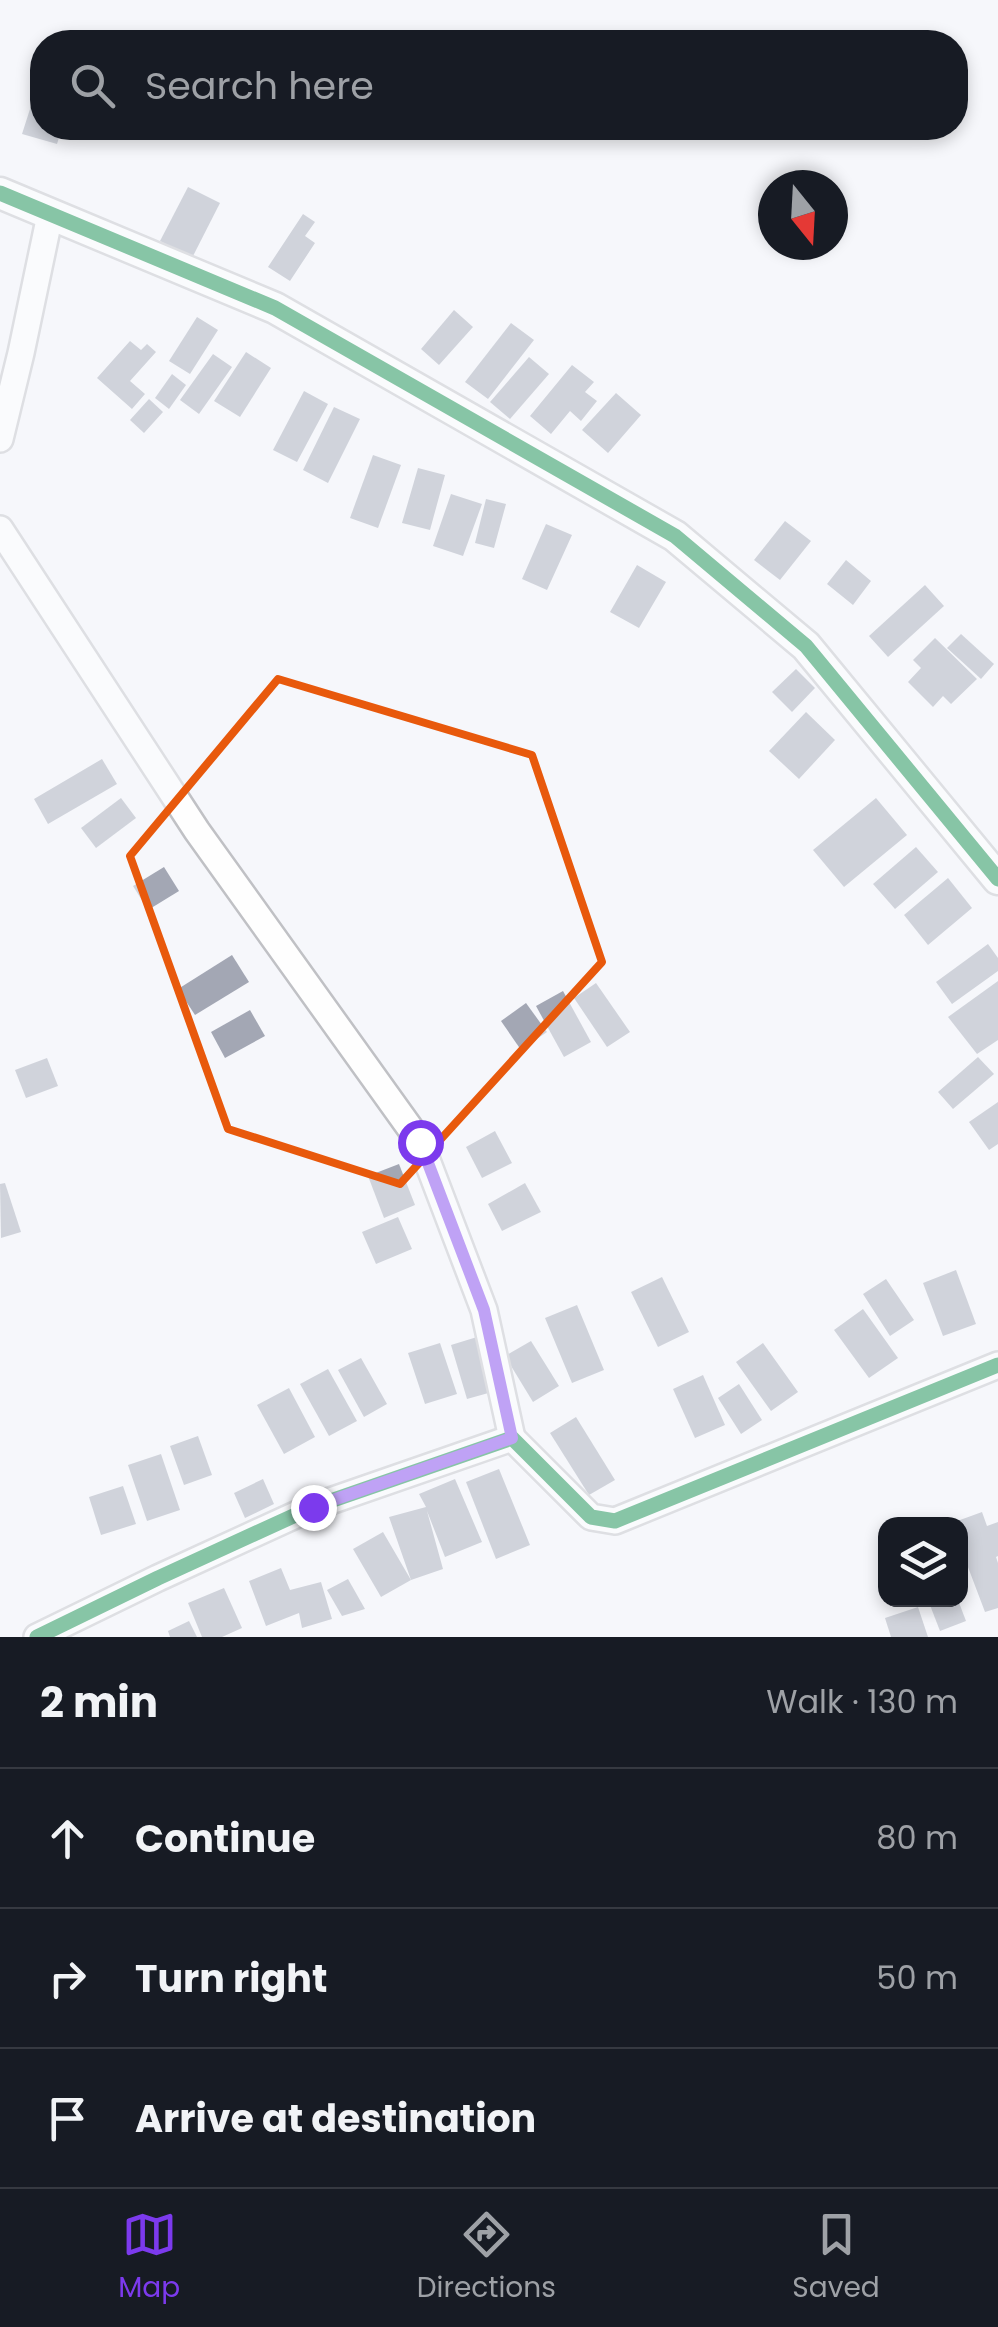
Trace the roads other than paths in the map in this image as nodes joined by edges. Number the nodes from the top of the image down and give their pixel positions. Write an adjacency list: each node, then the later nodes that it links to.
1 (0, 192): 2 (street)
2 (50, 214): 3 (street); 5 (street)
3 (0, 438)
4 (0, 530): 7 (street)
5 (998, 879)
6 (998, 1364): 7 (street)
7 (512, 1438): 8 (street)
8 (36, 1637)

